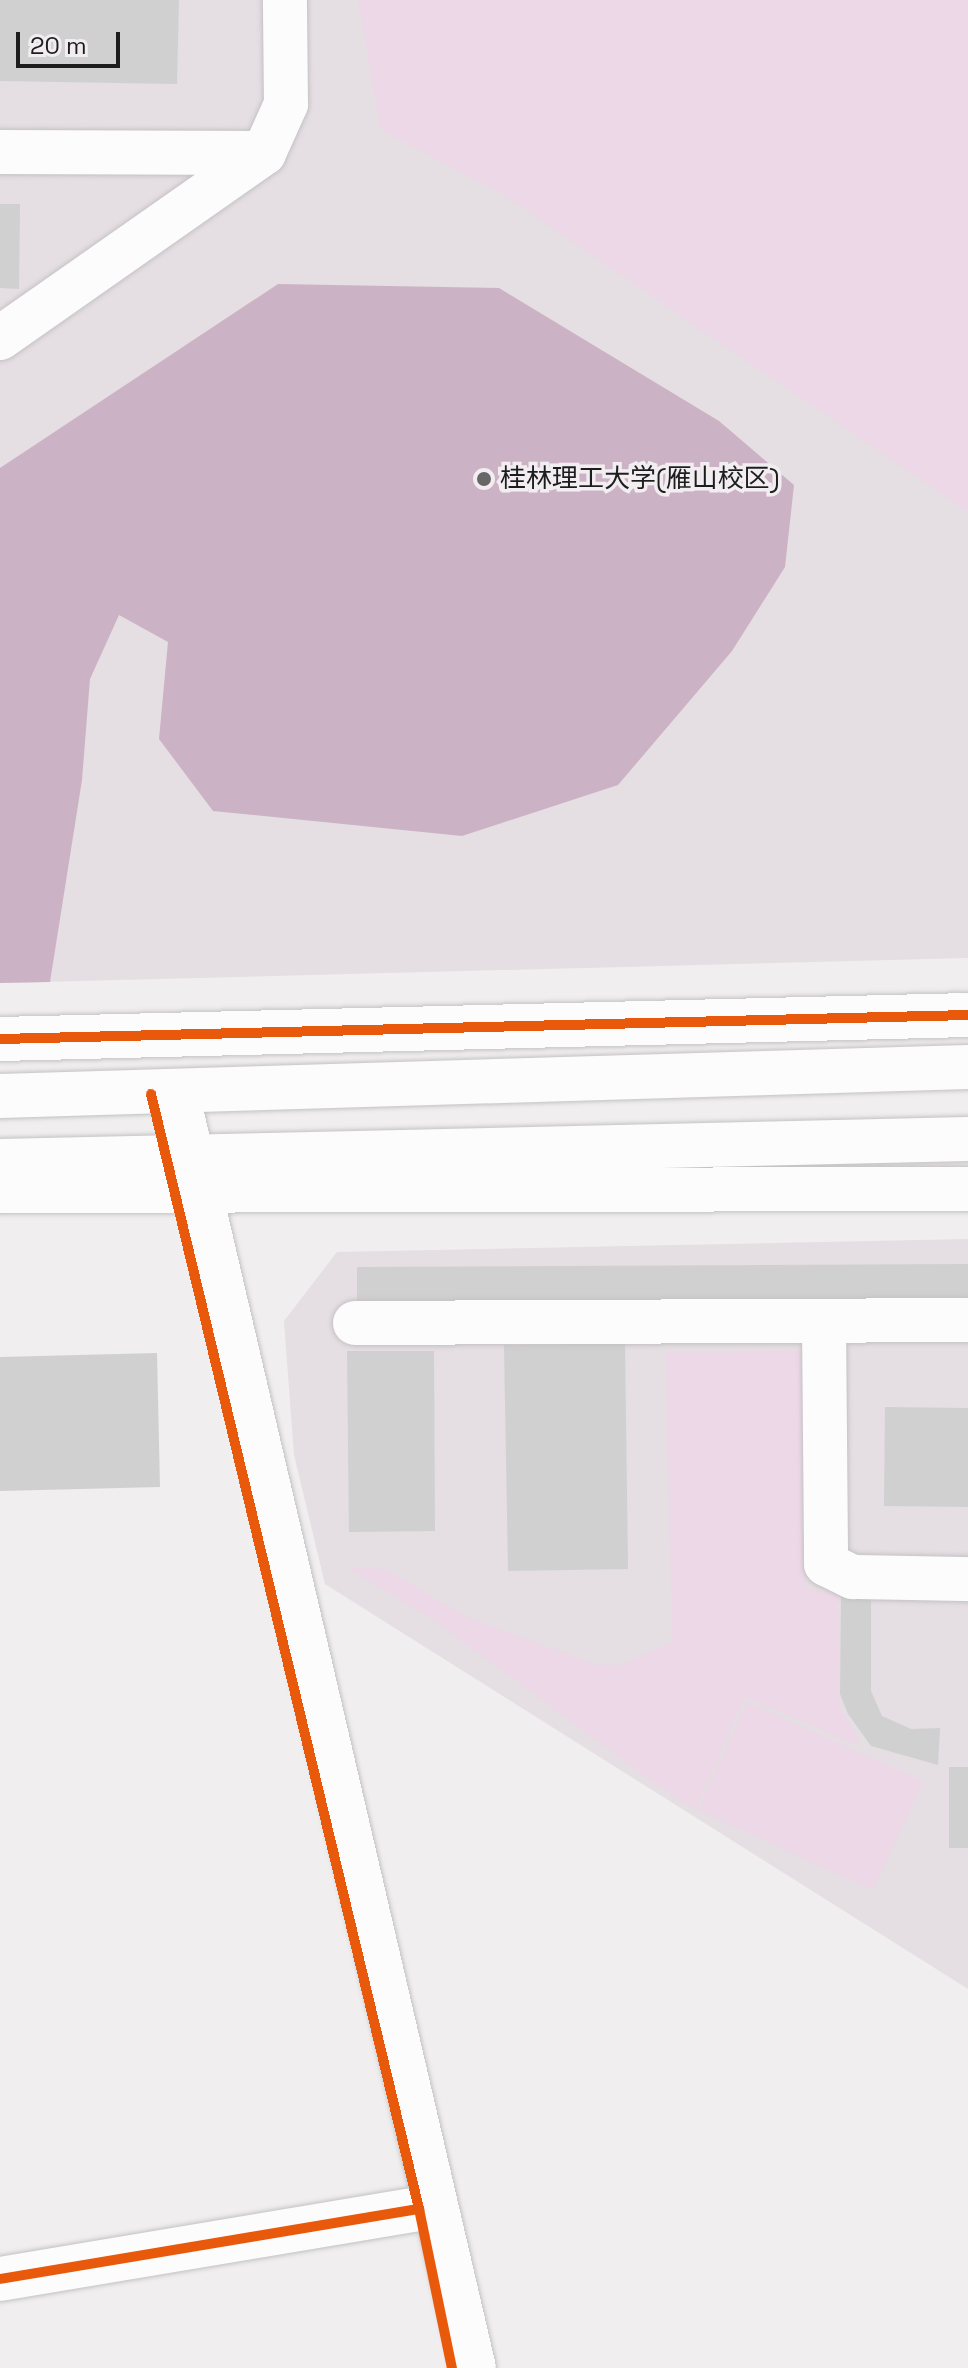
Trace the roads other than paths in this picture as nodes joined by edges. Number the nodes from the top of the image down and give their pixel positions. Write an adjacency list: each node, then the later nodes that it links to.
1 (285, 0): 3 (street)
2 (0, 152): 3 (street)
3 (264, 153): 4 (street)
4 (0, 338)
5 (968, 1015): 6 (street)
6 (0, 1039)
7 (968, 1067): 8 (street)
8 (164, 1093): 9 (street); 12 (street)
9 (0, 1096)
10 (968, 1139): 12 (street)
11 (0, 1161): 12 (street)
12 (184, 1174): 13 (street); 14 (street); 19 (street); 22 (street)
13 (968, 1189)
14 (0, 1191)
15 (968, 1320): 16 (street)
16 (824, 1322): 17 (street); 18 (street)
17 (355, 1323)
18 (968, 1579)
19 (419, 2209): 20 (street); 21 (street)
20 (0, 2279)
21 (452, 2368)
22 (474, 2368)

